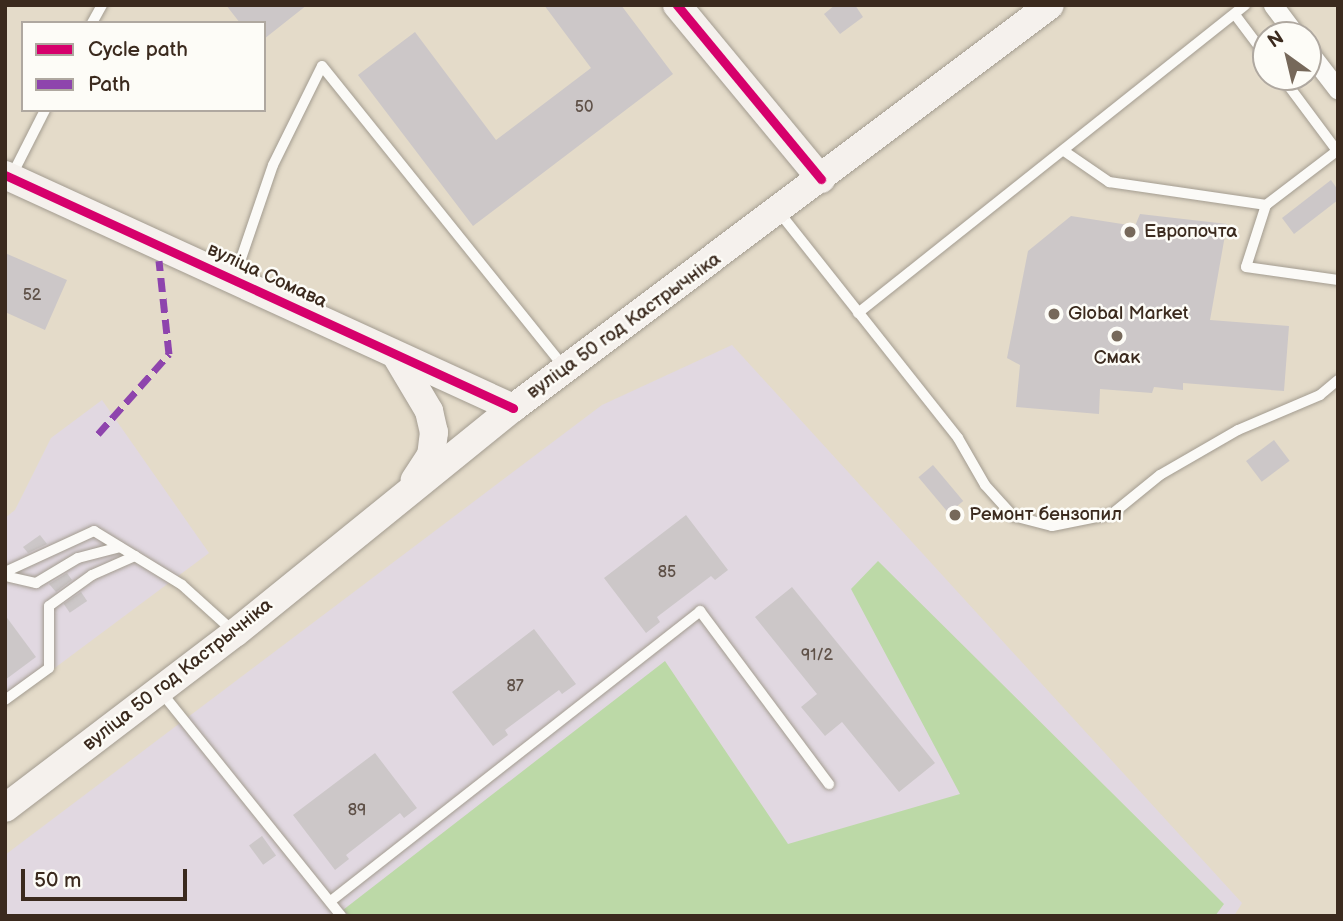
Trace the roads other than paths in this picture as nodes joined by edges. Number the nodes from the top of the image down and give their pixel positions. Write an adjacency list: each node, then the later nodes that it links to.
1 (102, 5): 7 (lane)
2 (677, 5): 17 (main road)
3 (1050, 5): 17 (main road, вуліца 50 год Кастрычніка)
4 (1245, 5): 6 (lane)
5 (1273, 5): 8 (street)
6 (1236, 16): 9 (lane); 14 (lane)
7 (93, 21)
8 (1285, 21)
9 (1252, 37)
10 (1322, 69): 11 (street)
11 (1338, 90)
12 (1293, 91): 15 (lane)
13 (44, 112): 16 (lane)
14 (1064, 151): 18 (lane); 22 (lane)
15 (1338, 151): 18 (lane)
16 (8, 176): 20 (main road, вуліца Сомава)
17 (821, 179): 19 (main road, вуліца 50 год Кастрычніка)
18 (1266, 205): 21 (lane)
19 (778, 212): 22 (lane); 24 (main road, вуліца 50 год Кастрычніка)
20 (234, 279): 23 (main road, вуліца Сомава); 24 (lane)
21 (1338, 280)
22 (858, 313): 25 (lane)
23 (397, 358): 26 (main road, вуліца Сомава); 27 (main road)
24 (565, 370): 26 (main road, вуліца 50 год Кастрычніка)
25 (1338, 380)
26 (513, 408): 27 (main road, вуліца 50 год Кастрычніка)
27 (391, 506): 31 (main road, вуліца 50 год Кастрычніка)
28 (120, 547): 29 (lane); 30 (lane); 30 (lane)
29 (135, 556): 31 (lane); 33 (lane)
30 (5, 574)
31 (234, 633): 32 (main road, вуліца 50 год Кастрычніка)
32 (160, 690): 35 (main road, вуліца 50 год Кастрычніка); 36 (lane)
33 (5, 700)
34 (829, 784): 36 (lane)
35 (5, 807)
36 (332, 900): 37 (lane)
37 (341, 916)

